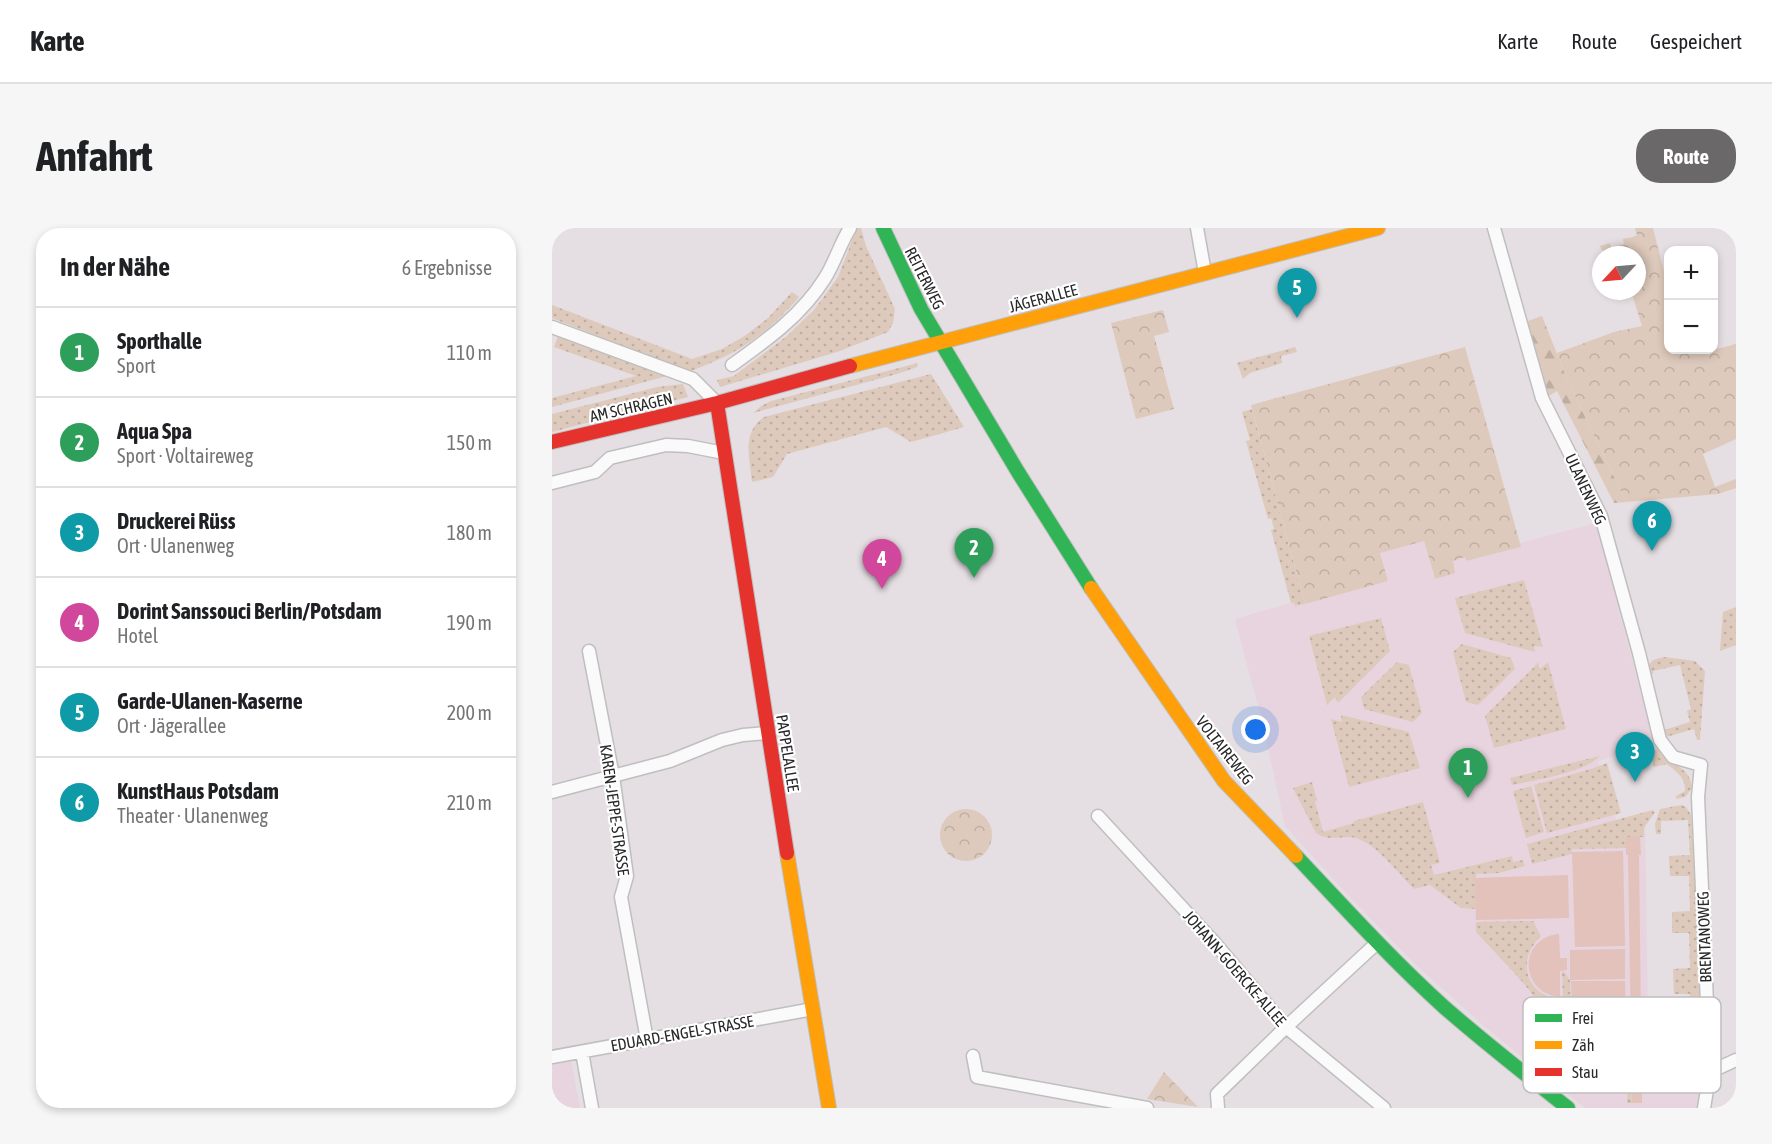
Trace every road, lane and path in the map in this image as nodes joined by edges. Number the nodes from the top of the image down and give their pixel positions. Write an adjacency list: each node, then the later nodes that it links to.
1 (850, 228): 9 (street)
2 (883, 228): 8 (street, REITERWEG)
3 (1197, 228): 6 (street)
4 (1378, 228): 6 (street, JÄGERALLEE)
5 (1494, 228): 16 (street, ULANENWEG)
6 (1205, 273): 8 (street, JÄGERALLEE)
7 (552, 327): 10 (street)
8 (940, 341): 10 (street, JÄGERALLEE); 20 (street, VOLTAIREWEG)
9 (732, 365)
10 (717, 403): 11 (street, AM SCHRAGEN); 12 (street, PAPPELALLEE)
11 (552, 442)
12 (724, 453): 13 (street); 15 (street, PAPPELALLEE)
13 (552, 483)
14 (589, 651): 17 (street, KAREN-JEPPE-STRASSE)
15 (768, 734): 17 (street); 22 (street, PAPPELALLEE)
16 (1701, 765): 21 (street, BRENTANOWEG)
17 (613, 776): 18 (street); 24 (street, KAREN-JEPPE-STRASSE)
18 (552, 792)
19 (1098, 816): 23 (street, JOHANN-GOERCKE-ALLEE)
20 (1378, 942): 23 (street); 30 (street, VOLTAIREWEG)
21 (1707, 997)
22 (813, 1009): 24 (street, EDUARD-ENGEL-STRASSE); 34 (street, PAPPELALLEE)
23 (1286, 1027): 36 (street); 37 (street, JOHANN-GOERCKE-ALLEE)
24 (647, 1040): 25 (street, EDUARD-ENGEL-STRASSE)
25 (582, 1052): 27 (street, EDUARD-ENGEL-STRASSE); 33 (street)
26 (973, 1056): 35 (street)
27 (552, 1057)
28 (1736, 1060): 29 (street)
29 (1721, 1067)
30 (1523, 1073)
31 (1549, 1093): 38 (street, VOLTAIREWEG)
32 (1706, 1093): 39 (street, BRENTANOWEG)
33 (592, 1108)
34 (829, 1108)
35 (1146, 1108)
36 (1218, 1108)
37 (1384, 1108)
38 (1568, 1108)
39 (1704, 1108)

